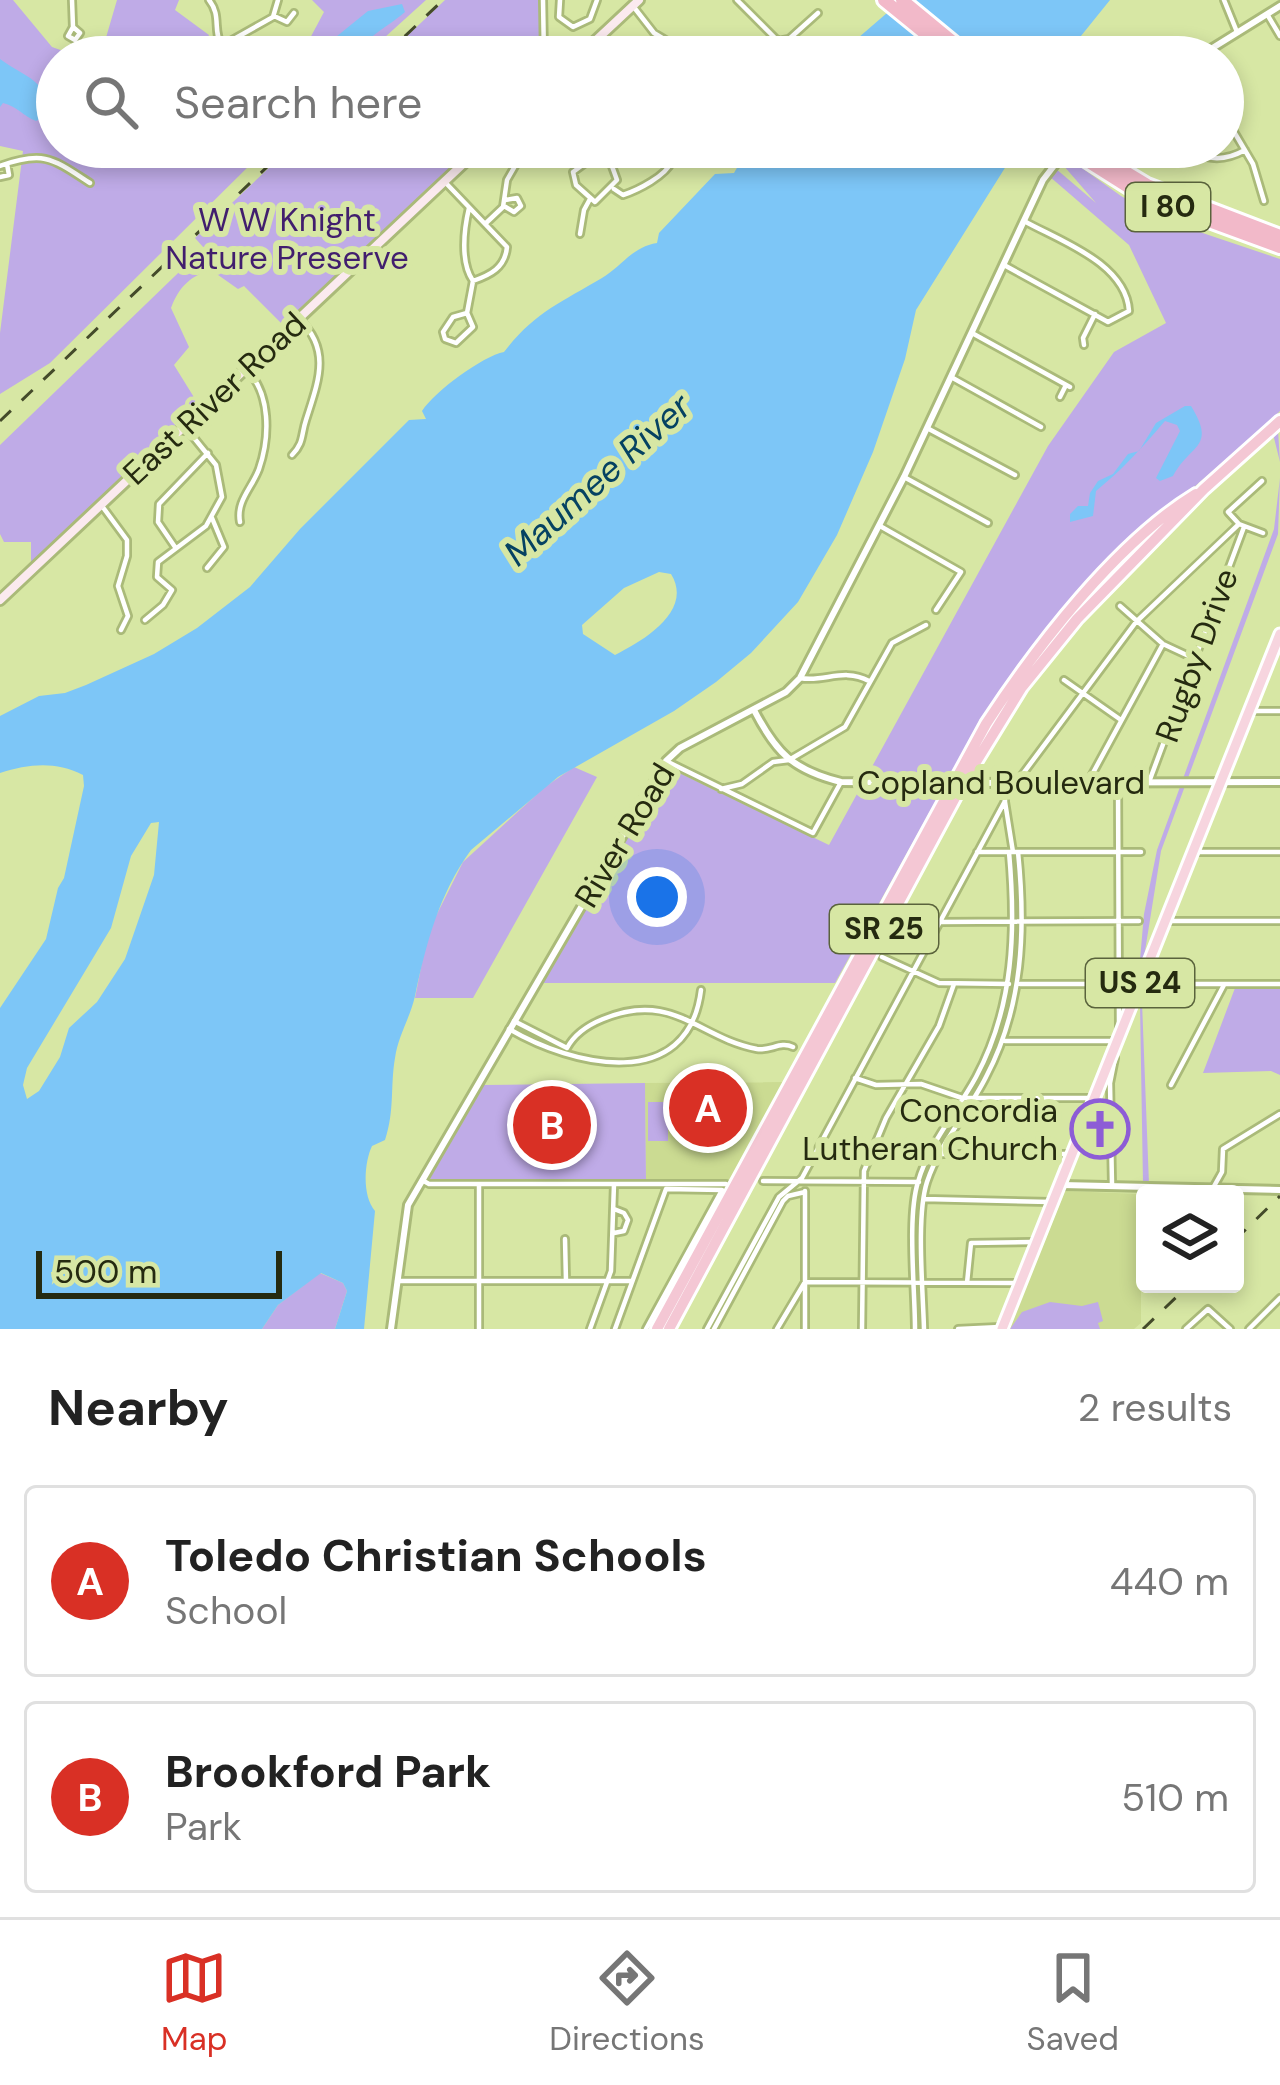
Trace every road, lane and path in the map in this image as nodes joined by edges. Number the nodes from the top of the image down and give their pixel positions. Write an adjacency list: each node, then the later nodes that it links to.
1 (70, 0): 17 (street)
2 (208, 0): 20 (street)
3 (278, 0): 16 (street)
4 (543, 0): 22 (street)
5 (560, 0): 18 (street)
6 (597, 0): 18 (street)
7 (737, 0): 25 (street)
8 (884, 0): 27 (highway)
9 (902, 0): 28 (highway)
10 (1224, 0): 19 (street)
11 (636, 3): 18 (main road); 24 (street)
12 (1280, 6): 15 (street)
13 (294, 13): 16 (street)
14 (818, 13): 26 (street)
15 (1267, 14): 19 (street); 30 (street)
16 (274, 16): 21 (street)
17 (74, 27)
18 (594, 29): 23 (main road)
19 (1238, 32): 29 (street)
20 (217, 36)
21 (239, 36)
22 (544, 36)
23 (593, 36)
24 (659, 36)
25 (771, 36)
26 (792, 36)
27 (928, 36)
28 (946, 36)
29 (1232, 36)
30 (1280, 36)
31 (1245, 150): 48 (street)
32 (36, 157): 33 (street)
33 (3, 165): 43 (street)
34 (63, 168): 45 (street)
35 (458, 168): 44 (main road, East River Road)
36 (514, 168): 53 (street)
37 (577, 168): 47 (street)
38 (614, 168): 46 (street)
39 (668, 168): 46 (street)
40 (1053, 168): 52 (street, River Road)
41 (1095, 168): 56 (highway, I 80)
42 (1119, 168): 55 (highway, I 80)
43 (0, 177)
44 (443, 182): 49 (street); 61 (main road, East River Road)
45 (90, 183)
46 (612, 188): 47 (street)
47 (590, 199): 54 (street)
48 (1264, 201)
49 (470, 208): 50 (street); 51 (street)
50 (477, 215): 51 (street); 53 (street)
51 (467, 219): 58 (street)
52 (1024, 221): 57 (street, River Road); 60 (street)
53 (485, 224): 58 (street)
54 (580, 234)
55 (1280, 236)
56 (1280, 247)
57 (1004, 265): 60 (street); 62 (street, River Road)
58 (473, 281): 59 (street)
59 (467, 313): 59 (street)
60 (1095, 314): 63 (street)
61 (299, 319): 64 (main road, East River Road); 72 (street)
62 (972, 333): 65 (street, River Road); 66 (street)
63 (1084, 345)
64 (246, 369): 68 (main road, East River Road); 79 (street)
65 (951, 377): 69 (street); 70 (street, River Road)
66 (1060, 397)
67 (1280, 421): 76 (highway, SR 25)
68 (184, 427): 71 (street); 77 (main road, East River Road)
69 (1041, 427)
70 (928, 428): 73 (street); 74 (street, River Road)
71 (208, 453): 78 (street); 84 (street)
72 (292, 455)
73 (1015, 475)
74 (904, 477): 80 (street); 81 (street, River Road)
75 (1262, 481): 82 (street)
76 (1204, 489): 114 (highway, SR 25); 114 (highway, SR 25)
77 (100, 505): 86 (main road, East River Road); 92 (street)
78 (212, 518): 84 (street); 85 (street)
79 (241, 522)
80 (988, 524)
81 (880, 526): 88 (street); 96 (street, River Road)
82 (1241, 526): 83 (street); 90 (street); 95 (street, Rugby Drive)
83 (1263, 533)
84 (175, 547): 89 (street)
85 (207, 568)
86 (0, 600)
87 (1120, 606): 90 (street)
88 (936, 610)
89 (145, 620)
90 (1136, 622): 94 (street); 99 (street)
91 (926, 625): 98 (street)
92 (122, 631)
93 (1280, 634): 101 (main road, US 24)
94 (1163, 644): 95 (street); 103 (street)
95 (1194, 659): 111 (street, Rugby Drive)
96 (800, 678): 98 (street); 100 (street, River Road)
97 (1064, 680): 99 (street)
98 (868, 681): 105 (street)
99 (1082, 694): 103 (street); 116 (street)
100 (754, 710): 104 (street, Copland Boulevard); 106 (street, River Road)
101 (1249, 712): 102 (street); 112 (main road, US 24)
102 (1280, 712)
103 (1121, 720): 109 (street)
104 (776, 749): 105 (street, Copland Boulevard); 107 (street)
105 (789, 760): 107 (street); 108 (street, Copland Boulevard)
106 (666, 761): 118 (street); 144 (street, River Road)
107 (772, 762): 117 (street)
108 (836, 781): 114 (street, Copland Boulevard); 119 (street)
109 (1088, 782): 110 (street, Copland Boulevard); 116 (street, Copland Boulevard)
110 (1118, 782): 111 (street, Copland Boulevard); 123 (street)
111 (1149, 782): 112 (street, Copland Boulevard)
112 (1221, 782): 113 (street, Copland Boulevard); 125 (main road, US 24)
113 (1280, 782)
114 (957, 783): 115 (street, Copland Boulevard); 204 (highway, SR 25); 205 (highway, SR 25)
115 (1002, 783): 116 (street, Copland Boulevard); 120 (street)
116 (1016, 783)
117 (742, 784): 118 (street); 119 (street)
118 (721, 789): 119 (street)
119 (742, 799)
120 (1005, 801): 121 (street); 122 (street)
121 (977, 852): 122 (street); 132 (street)
122 (1014, 852): 123 (street); 127 (street); 128 (street)
123 (1118, 852): 124 (street); 133 (street)
124 (1141, 852)
125 (1192, 852): 126 (street); 130 (main road, US 24)
126 (1280, 852)
127 (1012, 921): 128 (street); 132 (street); 137 (street)
128 (1021, 921): 133 (street); 138 (street)
129 (1139, 921): 133 (street)
130 (1166, 921): 131 (street); 140 (main road, US 24)
131 (1280, 921)
132 (940, 922): 135 (street)
133 (1118, 922): 139 (street)
134 (882, 958): 135 (street)
135 (912, 973): 136 (street); 153 (street)
136 (954, 984): 137 (street); 154 (street)
137 (1009, 984): 138 (street); 148 (street)
138 (1018, 984): 139 (street); 149 (street)
139 (1119, 984): 140 (street); 147 (street)
140 (1139, 985): 141 (street); 147 (main road, US 24)
141 (1224, 985): 142 (street); 156 (street)
142 (1280, 985)
143 (701, 990): 145 (street)
144 (514, 1021): 146 (street, River Road); 151 (street)
145 (692, 1022): 150 (street); 151 (street); 152 (street)
146 (509, 1029): 152 (street); 164 (street, River Road)
147 (1118, 1038): 149 (street); 155 (main road, US 24)
148 (994, 1039): 149 (street); 157 (street)
149 (1003, 1041): 158 (street)
150 (793, 1047)
151 (567, 1048): 152 (street)
152 (571, 1058)
153 (855, 1078): 154 (street); 167 (street)
154 (909, 1084): 157 (street); 166 (street)
155 (1105, 1084): 159 (main road, US 24); 175 (street)
156 (1172, 1085)
157 (964, 1098): 158 (street); 161 (street)
158 (974, 1098): 159 (street); 162 (street)
159 (1094, 1098): 163 (main road, US 24)
160 (1280, 1114): 174 (street)
161 (930, 1154): 162 (street); 168 (street)
162 (940, 1154): 163 (street); 169 (street)
163 (1072, 1154): 173 (main road, US 24)
164 (422, 1180): 170 (street); 186 (street, River Road)
165 (763, 1181): 167 (street)
166 (862, 1181): 167 (street); 168 (street); 192 (street)
167 (802, 1182): 179 (street); 206 (street)
168 (917, 1182): 169 (street); 193 (street)
169 (927, 1182): 180 (street)
170 (479, 1184): 171 (street); 187 (street)
171 (614, 1184): 172 (street); 182 (street)
172 (726, 1184)
173 (1059, 1185): 175 (street); 181 (main road, US 24)
174 (1216, 1185)
175 (1112, 1186): 176 (street)
176 (1136, 1186)
177 (1244, 1189): 178 (street)
178 (1280, 1190)
179 (806, 1192): 191 (street); 206 (street)
180 (924, 1199): 181 (street); 194 (street)
181 (1052, 1202): 185 (main road, US 24)
182 (614, 1209): 183 (street); 183 (street)
183 (614, 1233): 189 (street)
184 (565, 1240): 188 (street)
185 (1036, 1242): 195 (street); 196 (main road, US 24)
186 (396, 1281): 187 (street); 199 (street, River Road)
187 (479, 1281): 188 (street); 200 (street)
188 (566, 1281): 189 (street)
189 (608, 1281): 190 (street); 201 (street)
190 (632, 1281)
191 (805, 1282): 192 (street); 207 (street); 208 (street)
192 (862, 1282): 193 (street); 209 (street)
193 (914, 1282): 194 (street); 210 (street)
194 (923, 1282): 195 (street); 211 (street)
195 (968, 1283): 196 (street)
196 (1020, 1283): 198 (main road, US 24)
197 (1280, 1298): 215 (street)
198 (1002, 1328): 212 (street)
199 (391, 1329)
200 (479, 1329)
201 (590, 1329)
202 (615, 1329): 203 (street)
203 (646, 1329)
204 (658, 1329)
205 (669, 1329)
206 (710, 1329)
207 (777, 1329)
208 (805, 1329)
209 (862, 1329)
210 (915, 1329)
211 (924, 1329)
212 (958, 1329)
213 (1186, 1329): 214 (street)
214 (1230, 1329)
215 (1249, 1329)

